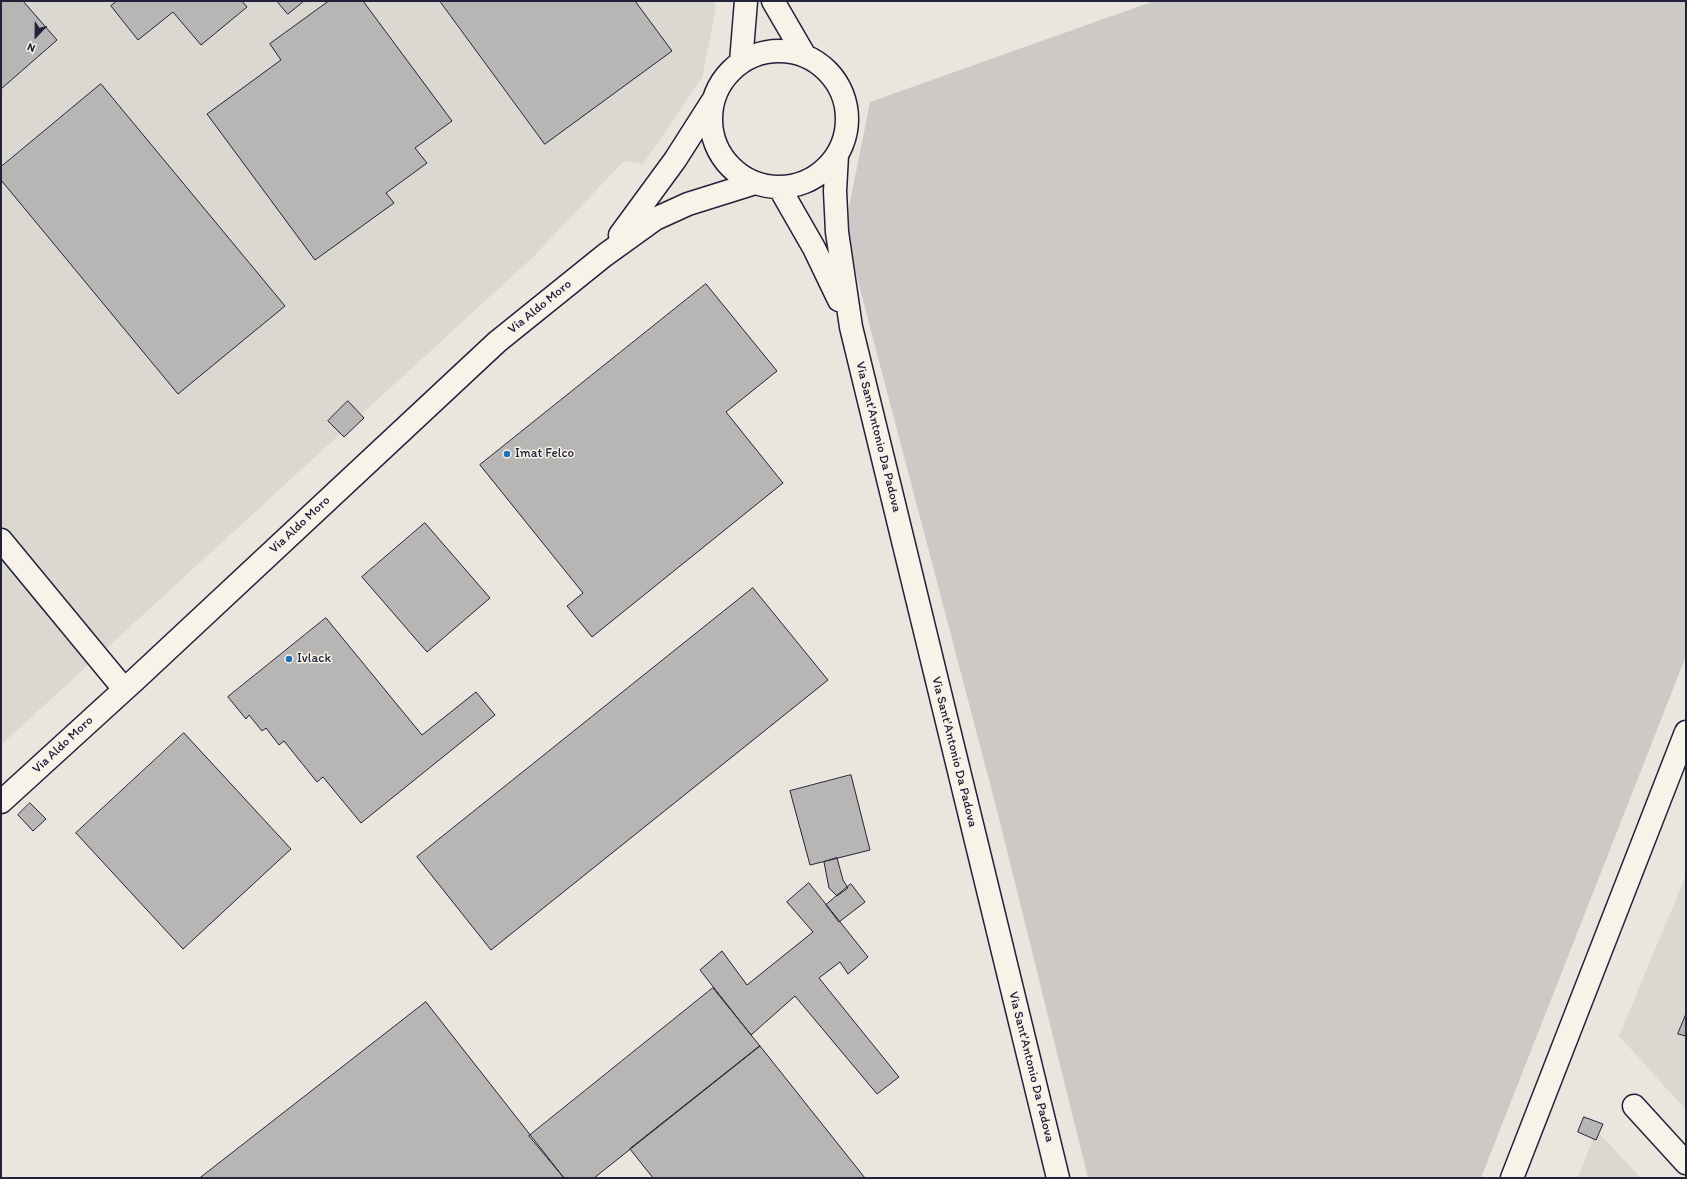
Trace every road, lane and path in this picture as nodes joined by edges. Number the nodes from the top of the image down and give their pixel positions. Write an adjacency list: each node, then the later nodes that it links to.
1 (746, 1): 4 (street)
2 (773, 1): 3 (street)
3 (805, 56): 4 (street); 6 (street)
4 (741, 62): 5 (street)
5 (713, 99): 7 (street); 9 (street, Via Aldo Moro)
6 (837, 155): 8 (street); 10 (street, Via Sant'Antonio Da Padova)
7 (755, 183): 8 (street); 9 (street, Via Aldo Moro)
8 (779, 187): 10 (street, Via Sant'Antonio Da Padova)
9 (605, 255): 12 (street, Via Aldo Moro)
10 (851, 327): 17 (street, Via Sant'Antonio Da Padova)
11 (1, 540): 12 (street)
12 (124, 689): 14 (street, Via Aldo Moro)
13 (1686, 732): 18 (street)
14 (1, 802)
15 (1634, 1106): 16 (street)
16 (1686, 1163)
17 (1058, 1178)
18 (1512, 1178)

